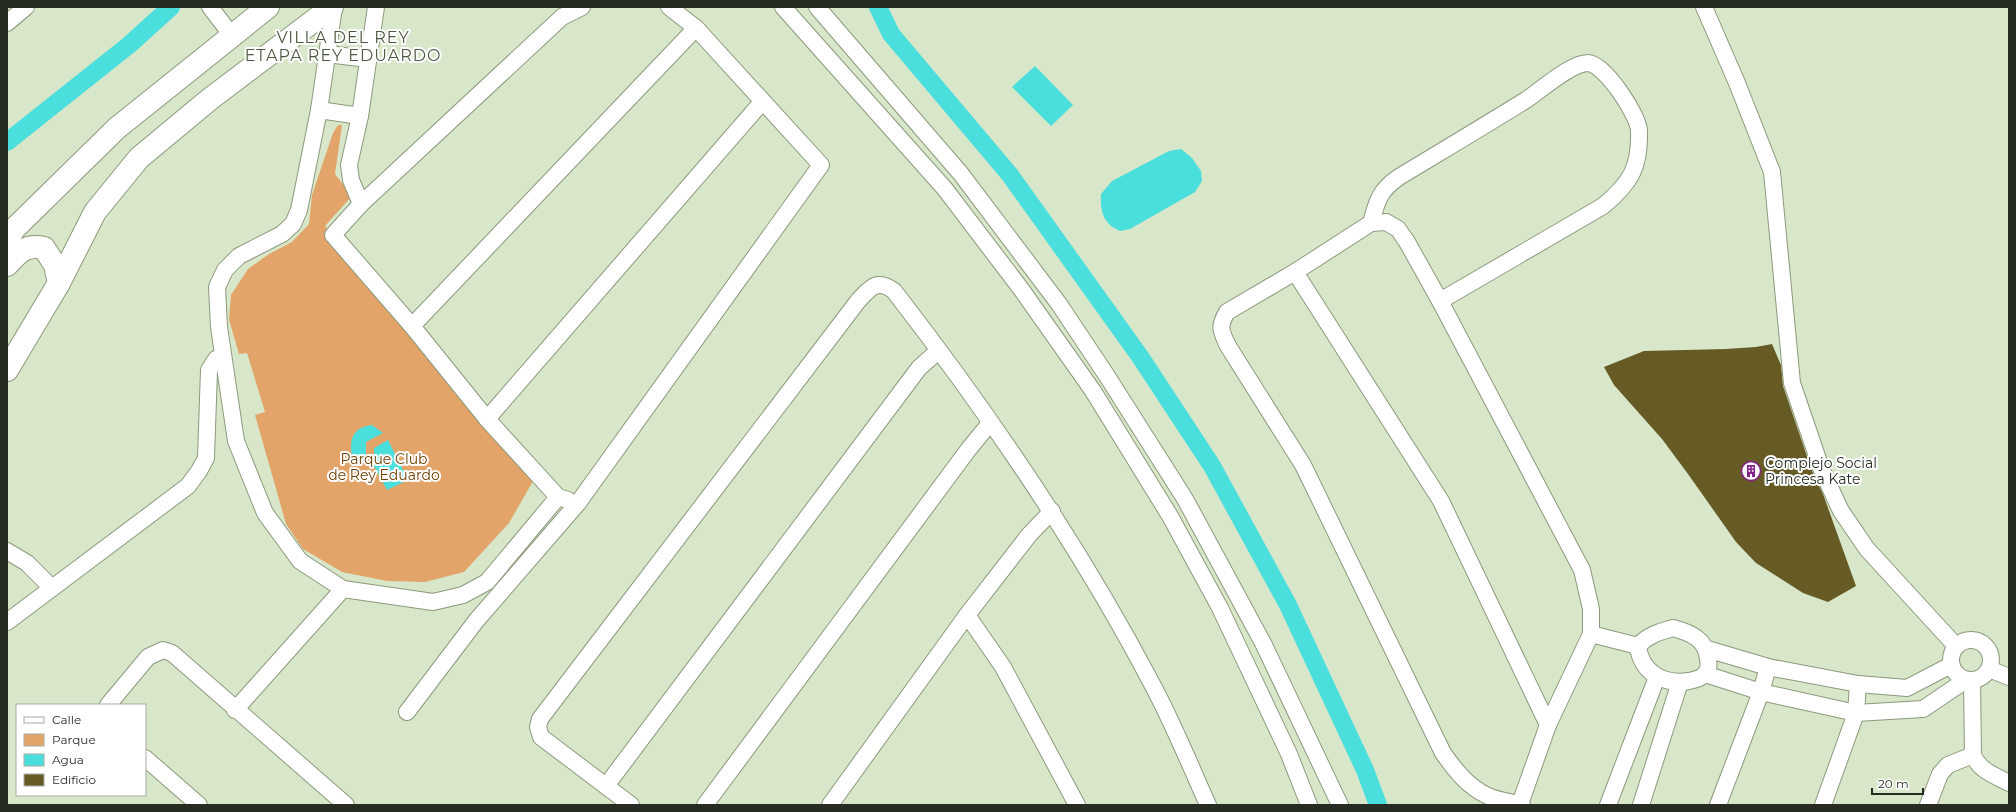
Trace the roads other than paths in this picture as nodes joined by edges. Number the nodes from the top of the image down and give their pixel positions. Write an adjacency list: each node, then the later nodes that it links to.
1 (26, 7): 11 (street)
2 (210, 7): 13 (street)
3 (333, 7): 14 (street); 24 (street)
4 (376, 7): 15 (street)
5 (582, 7): 19 (street)
6 (669, 7): 12 (street)
7 (783, 7): 72 (street)
8 (817, 7): 73 (street)
9 (1704, 7): 44 (street)
10 (258, 10): 13 (street)
11 (7, 23)
12 (696, 28): 16 (street); 26 (street)
13 (233, 37): 21 (street)
14 (327, 54): 15 (street); 17 (street)
15 (368, 60): 18 (street)
16 (762, 102): 32 (street); 35 (street)
17 (319, 110): 18 (street); 29 (street)
18 (360, 116): 19 (street)
19 (361, 204): 26 (street)
20 (1370, 223): 23 (street); 25 (street); 25 (street)
21 (7, 241)
22 (7, 265): 24 (street)
23 (1295, 272): 60 (street); 74 (street)
24 (58, 284): 27 (street)
25 (1440, 302): 42 (street)
26 (412, 326): 32 (street)
27 (33, 328): 30 (street); 31 (street)
28 (938, 351): 33 (street); 64 (street); 64 (street)
29 (223, 357): 38 (street); 39 (street)
30 (7, 359)
31 (7, 370)
32 (487, 419): 34 (street)
33 (990, 423): 36 (street); 68 (street)
34 (558, 496): 35 (street); 39 (street)
35 (578, 503): 58 (street)
36 (1052, 511): 40 (street); 71 (street)
37 (7, 551): 38 (street)
38 (52, 588): 41 (street)
39 (343, 589): 57 (street)
40 (967, 615): 69 (street); 70 (street)
41 (7, 622)
42 (1591, 634): 43 (street); 60 (street)
43 (1638, 646): 45 (street); 50 (street)
44 (1956, 646): 46 (street); 48 (street)
45 (1707, 649): 47 (street); 49 (street)
46 (1951, 665): 52 (street); 54 (street)
47 (1768, 667): 54 (street); 55 (street)
48 (1989, 669): 51 (street); 52 (street)
49 (1705, 674): 53 (street); 55 (street)
50 (1657, 677): 53 (street); 75 (street)
51 (2009, 677)
52 (1969, 680): 59 (street); 61 (street)
53 (1680, 682): 76 (street)
54 (1858, 684): 59 (street)
55 (1761, 692): 59 (street); 77 (street)
56 (109, 704): 57 (street)
57 (235, 710): 66 (street)
58 (407, 712)
59 (1856, 713): 78 (street)
60 (1548, 725): 74 (street)
61 (1973, 755): 63 (street); 79 (street)
62 (146, 759): 65 (street)
63 (2009, 783)
64 (606, 786): 67 (street)
65 (199, 805)
66 (346, 805)
67 (631, 805)
68 (705, 805)
69 (830, 805)
70 (1076, 805)
71 (1208, 805)
72 (1309, 805)
73 (1340, 805)
74 (1521, 805)
75 (1608, 805)
76 (1641, 805)
77 (1718, 805)
78 (1823, 805)
79 (1928, 805)

